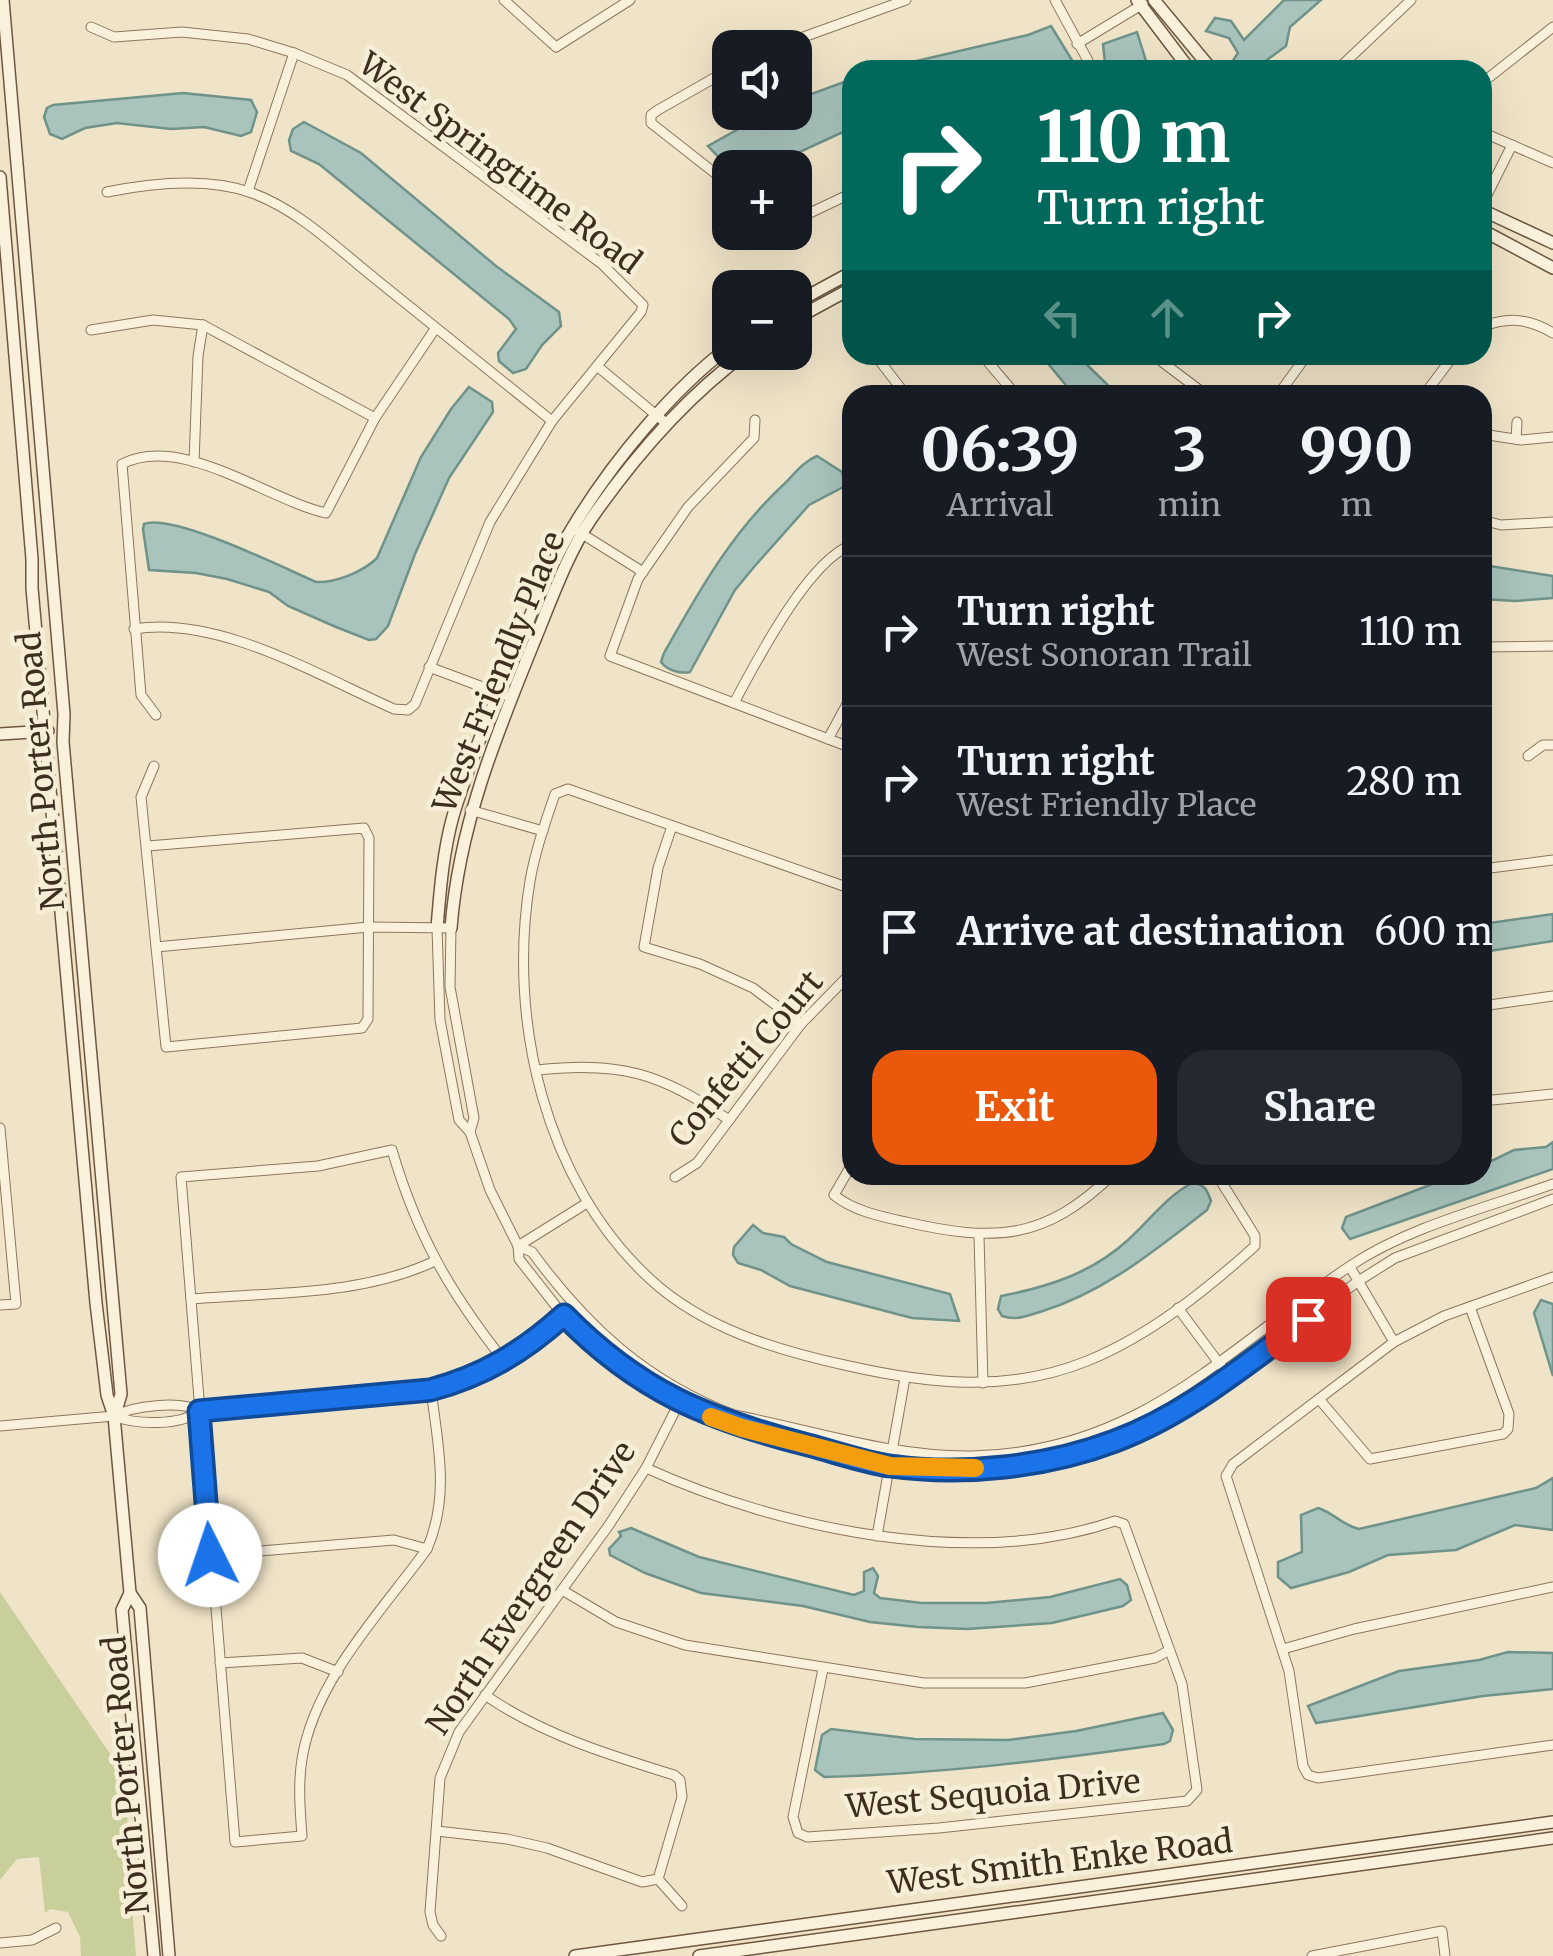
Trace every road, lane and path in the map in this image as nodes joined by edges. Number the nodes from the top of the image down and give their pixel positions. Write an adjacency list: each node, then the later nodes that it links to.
1 (3, 0): 78 (street, North Porter Road)
2 (504, 0): 3 (street)
3 (630, 0)
4 (906, 0): 10 (street)
5 (1054, 0): 11 (street)
6 (1411, 0): 16 (street)
7 (1145, 2): 11 (street); 14 (street); 15 (street)
8 (91, 26): 12 (street, West Springtime Road)
9 (1553, 27): 17 (street)
10 (812, 34)
11 (1077, 44): 13 (street)
12 (294, 53): 25 (street); 46 (street, West Springtime Road)
13 (1087, 60)
14 (1183, 60)
15 (1203, 60)
16 (1348, 60)
17 (1492, 75)
18 (712, 79): 22 (street)
19 (1492, 136): 20 (street)
20 (1512, 145): 21 (street); 24 (street)
21 (1553, 163)
22 (712, 171)
23 (0, 176): 75 (street, North Porter Road)
24 (1492, 187)
25 (248, 191): 26 (street); 39 (street)
26 (107, 192)
27 (842, 198): 28 (street)
28 (812, 212)
29 (1492, 213): 31 (street)
30 (1492, 235): 32 (street)
31 (1553, 243)
32 (1553, 268)
33 (842, 277): 35 (street)
34 (842, 293): 36 (street)
35 (812, 294)
36 (812, 310)
37 (1492, 323): 41 (street)
38 (203, 325): 40 (street); 52 (street); 60 (street)
39 (436, 329): 52 (street); 54 (street)
40 (92, 330)
41 (1553, 333)
42 (712, 361): 51 (street, West Friendly Place)
43 (882, 365): 48 (street)
44 (990, 365): 49 (street)
45 (1166, 365): 50 (street)
46 (597, 366): 51 (street); 54 (street)
47 (728, 370): 56 (street, West Friendly Place)
48 (898, 385)
49 (1008, 385)
50 (1193, 385)
51 (657, 414): 56 (street); 63 (street, West Friendly Place)
52 (375, 418): 60 (street)
53 (755, 420): 65 (street)
54 (552, 422): 69 (street)
55 (1517, 422): 59 (street)
56 (667, 424): 63 (street, West Friendly Place)
57 (1492, 435): 59 (street)
58 (1553, 437): 59 (street)
59 (1516, 439)
60 (194, 462): 66 (street)
61 (1492, 522): 62 (street)
62 (1553, 522)
63 (577, 532): 65 (street); 70 (street, West Friendly Place); 71 (street, West Friendly Place)
64 (842, 548): 72 (street)
65 (643, 572): 72 (street)
66 (134, 628): 69 (street); 74 (street)
67 (1553, 646): 68 (street)
68 (1492, 647)
69 (429, 667): 70 (street)
70 (498, 692): 71 (street); 91 (street, West Friendly Place)
71 (511, 698): 83 (street, West Friendly Place)
72 (734, 703): 77 (street)
73 (842, 713): 77 (street)
74 (156, 715)
75 (44, 730): 76 (street); 78 (street); 134 (street, North Porter Road)
76 (0, 734)
77 (828, 739): 79 (street)
78 (63, 742): 134 (street, North Porter Road)
79 (842, 744)
80 (1553, 745): 81 (street)
81 (1528, 756)
82 (154, 766): 86 (street)
83 (470, 810): 85 (street); 92 (street, West Friendly Place)
84 (672, 826): 85 (street); 89 (street); 97 (street)
85 (543, 831): 98 (street)
86 (148, 846): 90 (street); 93 (street)
87 (1553, 860): 88 (street)
88 (1492, 868)
89 (842, 886)
90 (369, 927): 91 (street); 93 (street); 93 (street)
91 (436, 928): 92 (street); 103 (street, West Friendly Place)
92 (450, 928): 103 (street, West Friendly Place)
93 (156, 948)
94 (842, 982): 97 (street, Confetti Court)
95 (1553, 996): 96 (street)
96 (1492, 1005)
97 (801, 1024): 101 (street, Confetti Court)
98 (537, 1070): 101 (street); 111 (street)
99 (1553, 1094): 100 (street)
100 (1492, 1100)
101 (729, 1120): 104 (street, Confetti Court)
102 (0, 1128): 106 (street)
103 (470, 1132): 113 (street, West Friendly Place)
104 (675, 1176)
105 (842, 1181): 112 (street)
106 (3, 1183): 119 (street)
107 (1553, 1184): 115 (street, West Friendly Place)
108 (1099, 1185): 112 (street)
109 (1223, 1185): 121 (street)
110 (1553, 1200): 117 (street, West Friendly Place)
111 (587, 1203): 113 (street); 127 (street)
112 (979, 1236): 128 (street)
113 (518, 1246): 122 (street, West Friendly Place); 130 (street, West Friendly Place)
114 (436, 1261): 118 (street); 118 (street); 124 (street)
115 (1350, 1267): 117 (street); 125 (street, West Friendly Place)
116 (1553, 1278): 120 (street)
117 (1360, 1280): 123 (street); 126 (street, West Friendly Place)
118 (191, 1299): 133 (street)
119 (0, 1306)
120 (1470, 1307): 123 (street); 131 (street)
121 (1178, 1308): 125 (street); 128 (street)
122 (564, 1315): 124 (street); 132 (street, West Friendly Place)
123 (1394, 1342): 131 (street)
124 (505, 1362): 129 (street)
125 (1220, 1364): 126 (street); 136 (street, West Friendly Place)
126 (1228, 1377): 137 (street, West Friendly Place)
127 (905, 1378): 128 (street); 136 (street)
128 (983, 1383)
129 (430, 1390): 133 (street); 140 (street)
130 (685, 1392): 132 (street, North Evergreen Drive); 136 (street, West Friendly Place)
131 (1320, 1398): 145 (street)
132 (680, 1402): 137 (street, West Friendly Place); 138 (street, North Evergreen Drive)
133 (199, 1411): 134 (street); 134 (street); 141 (street)
134 (114, 1416): 135 (street); 144 (street, North Porter Road)
135 (0, 1426)
136 (892, 1451): 137 (street)
137 (890, 1466): 139 (street)
138 (646, 1468): 139 (street); 143 (street, North Evergreen Drive)
139 (877, 1536): 146 (street)
140 (427, 1548): 141 (street); 149 (street)
141 (210, 1555): 147 (street)
142 (1553, 1587): 145 (street)
143 (562, 1590): 148 (street); 150 (street, North Evergreen Drive)
144 (130, 1592): 160 (street, North Porter Road); 161 (street, North Porter Road)
145 (1283, 1649): 151 (street)
146 (1168, 1651): 148 (street); 148 (street, West Sequoia Drive)
147 (220, 1664): 149 (street); 149 (street)
148 (824, 1669)
149 (338, 1672)
150 (485, 1696): 153 (street, North Evergreen Drive); 155 (street)
151 (1553, 1746)
152 (1553, 1822): 162 (street, West Smith Enke Road)
153 (436, 1832): 155 (street); 158 (street, North Evergreen Drive)
154 (1553, 1838): 163 (street, West Smith Enke Road)
155 (658, 1879): 156 (street)
156 (682, 1906)
157 (56, 1928): 159 (street)
158 (440, 1936)
159 (0, 1943)
160 (154, 1956)
161 (169, 1956)
162 (575, 1956)
163 (699, 1956)
164 (1312, 1956): 165 (street)
165 (1445, 1956)

